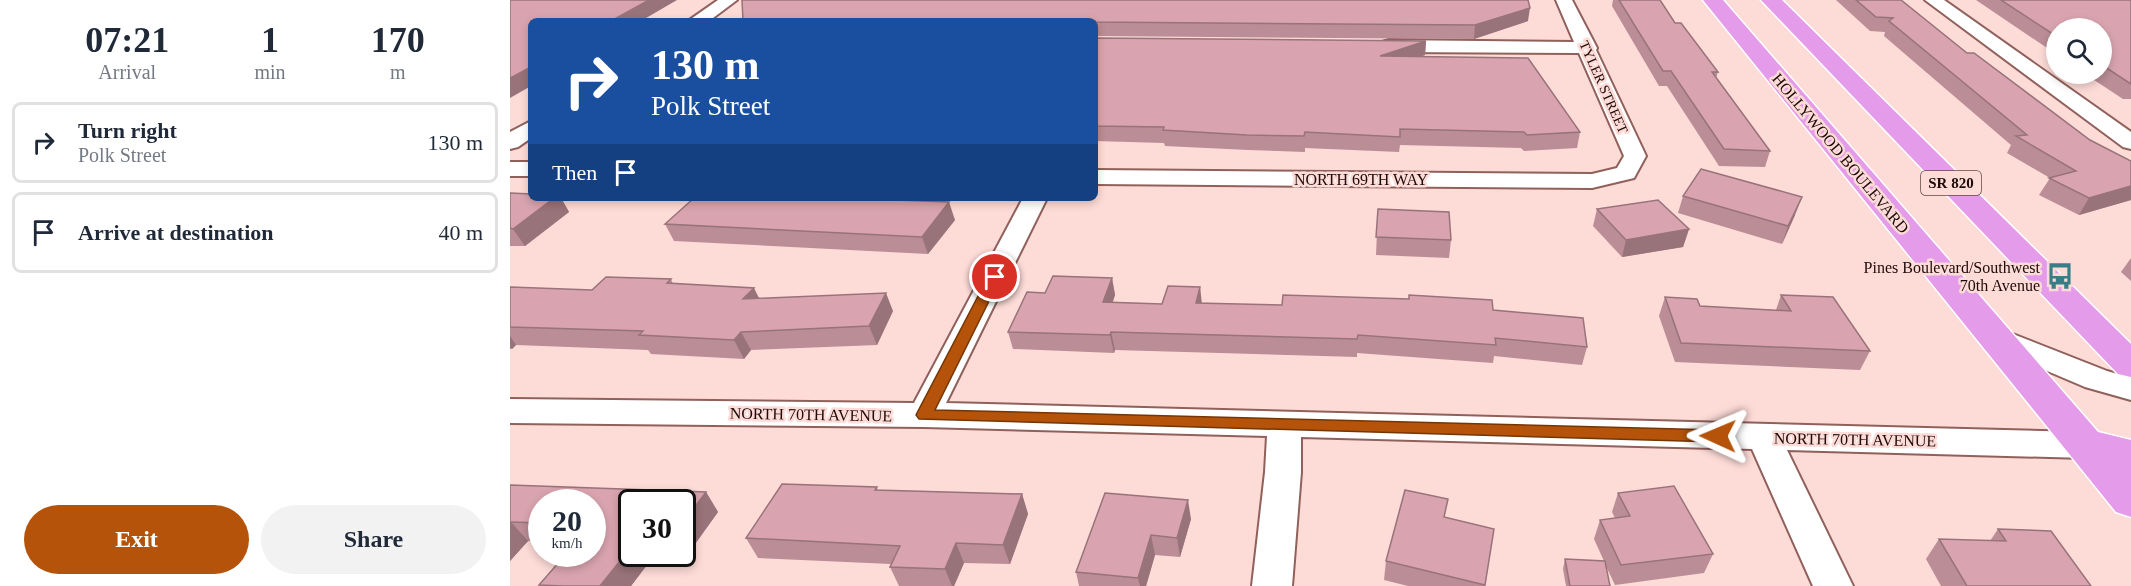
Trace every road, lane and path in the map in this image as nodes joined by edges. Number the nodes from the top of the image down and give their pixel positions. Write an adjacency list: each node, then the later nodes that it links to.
1 (729, 0): 6 (street)
2 (1564, 0): 8 (street, TYLER STREET)
3 (1713, 0): 17 (highway, HOLLYWOOD BOULEVARD)
4 (1771, 0): 18 (highway, SR 820)
5 (1933, 0): 11 (street)
6 (702, 18)
7 (1377, 46): 8 (street)
8 (1588, 48): 14 (street, TYLER STREET)
9 (528, 130): 10 (street)
10 (510, 142)
11 (2131, 142)
12 (510, 169): 13 (street)
13 (528, 169)
14 (1626, 173): 15 (street, NORTH 69TH WAY)
15 (1098, 177)
16 (1033, 201): 21 (street)
17 (1995, 337): 19 (street); 24 (highway, HOLLYWOOD BOULEVARD)
18 (2131, 365)
19 (2131, 389)
20 (510, 411): 21 (street, NORTH 70TH AVENUE)
21 (924, 415): 22 (street, NORTH 70TH AVENUE)
22 (1284, 426): 23 (street, NORTH 70TH AVENUE); 27 (street)
23 (1764, 437): 24 (street, NORTH 70TH AVENUE); 28 (street)
24 (2085, 445): 25 (highway); 26 (highway, HOLLYWOOD BOULEVARD)
25 (2131, 457)
26 (2131, 500)
27 (1272, 586)
28 (1833, 586)

